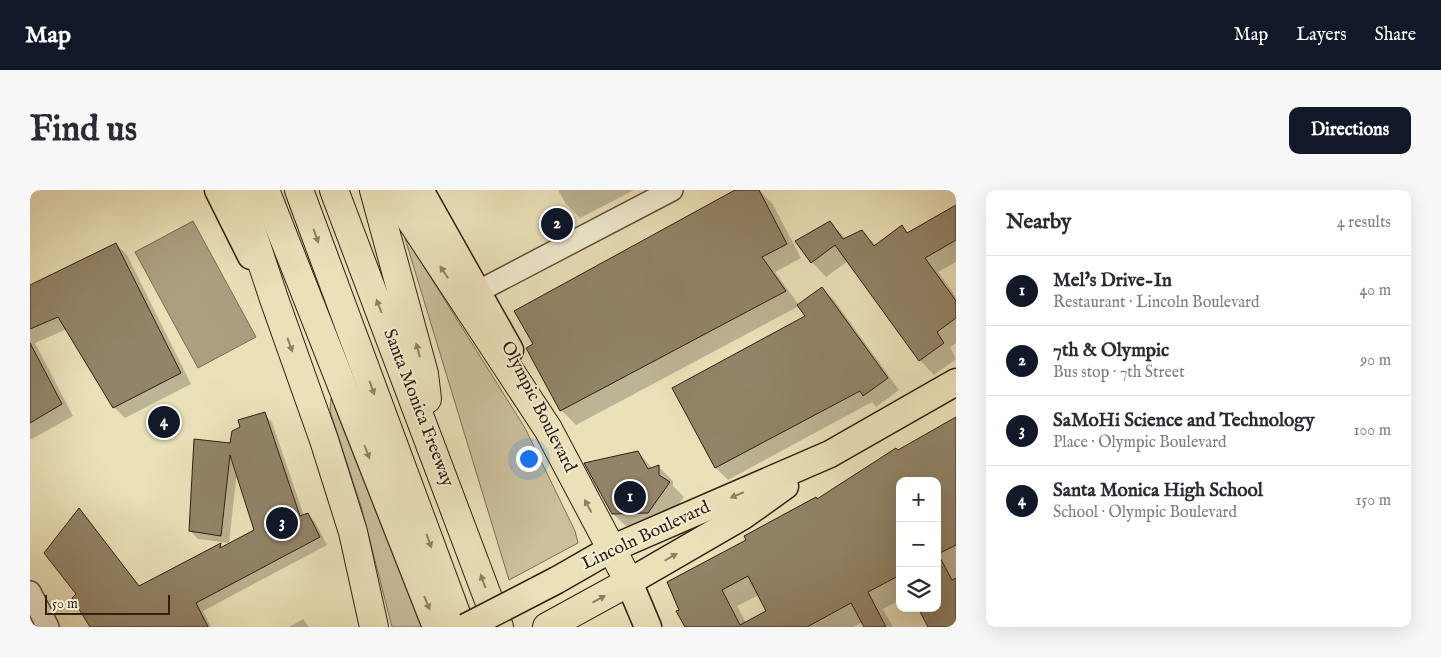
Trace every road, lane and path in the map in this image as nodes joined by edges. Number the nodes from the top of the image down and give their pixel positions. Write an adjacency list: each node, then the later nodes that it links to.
1 (218, 190): 11 (main road)
2 (238, 190): 11 (highway)
3 (265, 190): 22 (highway, one-way to 22)
4 (299, 190): 23 (highway, Santa Monica Freeway, one-way to 23)
5 (334, 190): 14 (highway, Santa Monica Freeway, one-way to 5)
6 (374, 190): 14 (highway, one-way to 6)
7 (391, 190): 13 (highway, one-way to 7)
8 (420, 190): 10 (main road, Olympic Boulevard)
9 (672, 190): 10 (street)
10 (477, 292): 13 (main road, Olympic Boulevard)
11 (274, 299): 21 (highway, one-way to 21)
12 (956, 382): 15 (main road, Lincoln Boulevard)
13 (548, 429): 16 (highway, Olympic Boulevard, one-way to 13)
14 (434, 450): 25 (highway, Santa Monica Freeway, one-way to 14)
15 (830, 454): 16 (main road, Lincoln Boulevard, one-way to 16); 17 (main road, Lincoln Boulevard, one-way to 15)
16 (611, 549): 17 (highway, Olympic Boulevard); 24 (main road, Lincoln Boulevard, bridge)
17 (629, 582): 19 (highway, Lincoln Boulevard, one-way to 17); 26 (main road, Olympic Boulevard)
18 (30, 592): 20 (street)
19 (558, 621)
20 (48, 627)
21 (374, 627)
22 (437, 627)
23 (461, 627)
24 (466, 627)
25 (499, 627)
26 (648, 627)

